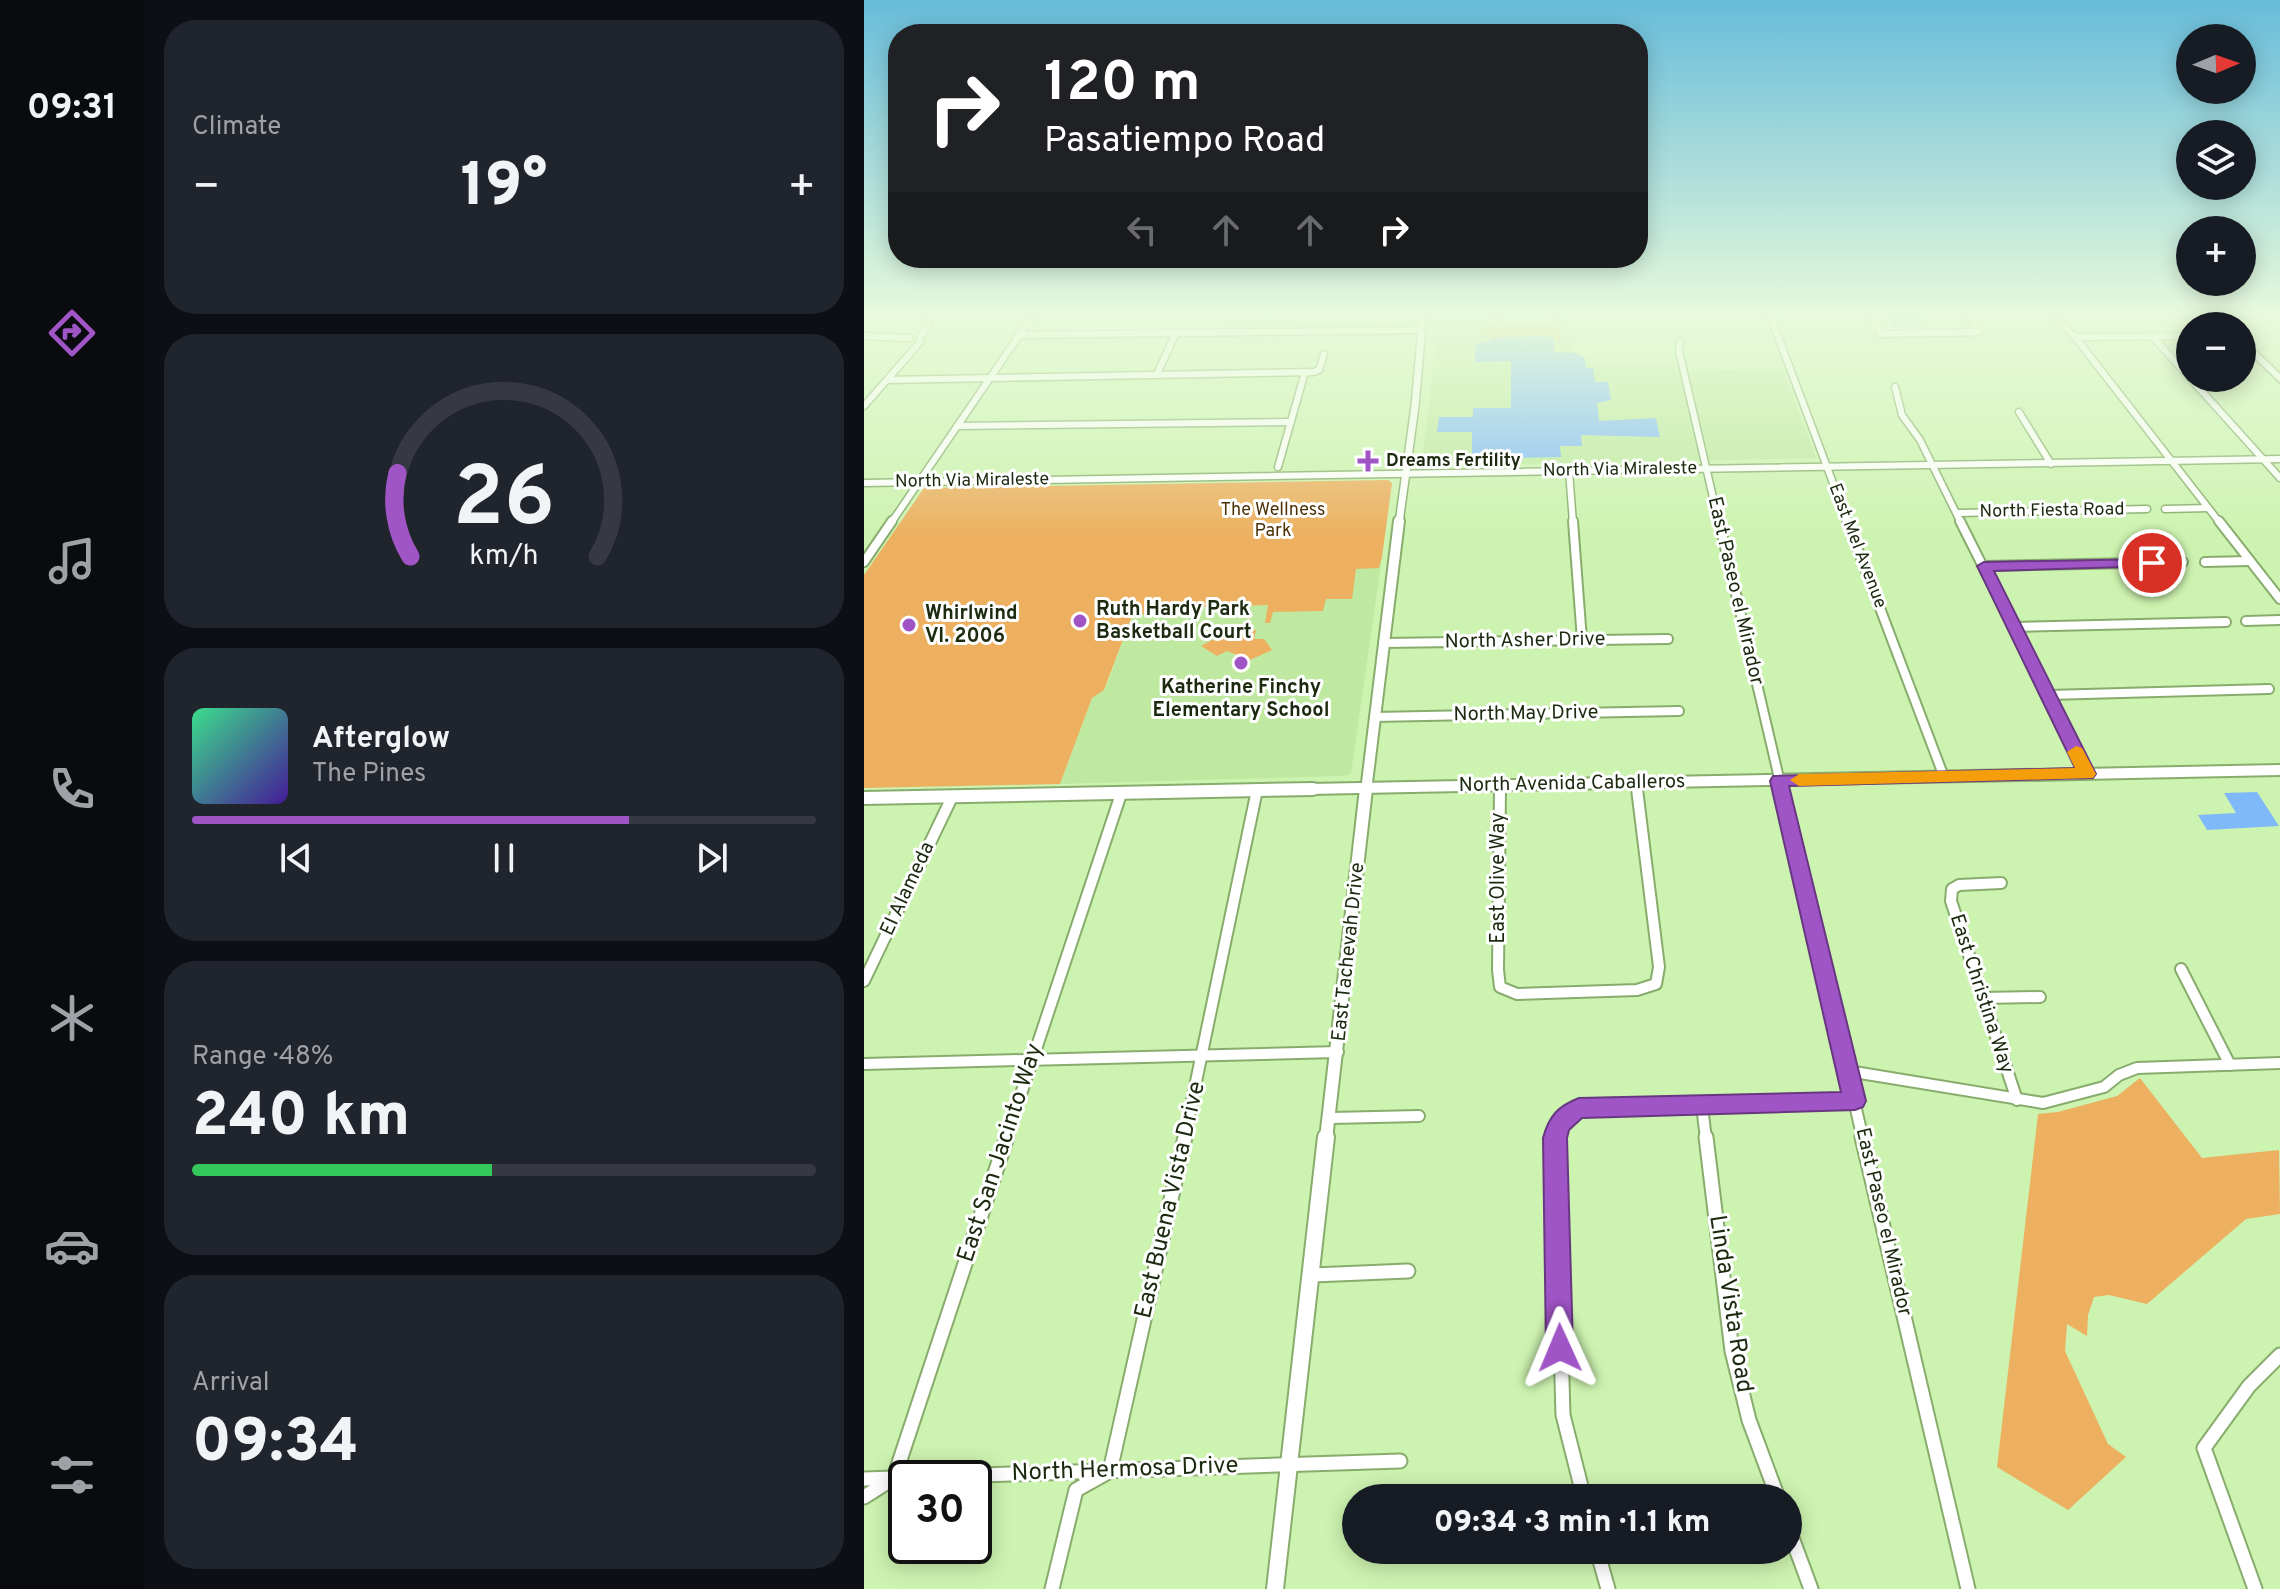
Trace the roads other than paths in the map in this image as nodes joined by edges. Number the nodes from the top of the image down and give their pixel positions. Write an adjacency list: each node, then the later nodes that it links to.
1 (879, 389): 10 (street)
2 (982, 389): 13 (street)
3 (1300, 389): 12 (street)
4 (1417, 389): 23 (street, East Tachevah Drive)
5 (1688, 389): 21 (street, East Paseo el Mirador)
6 (1798, 389): 18 (street, East Mel Avenue)
7 (1895, 389): 20 (street)
8 (2116, 389): 16 (street)
9 (2203, 392): 14 (street)
10 (864, 406)
11 (2019, 412): 17 (street)
12 (1290, 422): 13 (street); 19 (street)
13 (957, 426): 25 (street)
14 (2263, 459): 15 (street, North Via Miraleste); 16 (street, North Via Miraleste); 24 (street)
15 (2280, 459)
16 (2172, 461): 17 (street, North Via Miraleste); 27 (street)
17 (2051, 464): 20 (street, North Via Miraleste)
18 (1827, 466): 20 (street, North Via Miraleste); 21 (street, North Via Miraleste); 50 (street, East Mel Avenue)
19 (1278, 467)
20 (1934, 467): 30 (street)
21 (1707, 469): 22 (street, North Via Miraleste); 51 (street, East Paseo el Mirador)
22 (1569, 471): 23 (street, North Via Miraleste); 42 (street)
23 (1406, 472): 25 (street, North Via Miraleste); 43 (street, East Tachevah Drive)
24 (2280, 478)
25 (919, 482): 26 (street, North Via Miraleste); 31 (street)
26 (864, 483)
27 (2208, 508): 29 (street); 32 (street)
28 (2147, 509): 30 (street, North Fiesta Road)
29 (2165, 509)
30 (1958, 513): 35 (street)
31 (866, 557)
32 (2250, 561): 34 (street); 36 (street)
33 (2183, 562): 35 (street)
34 (2205, 562)
35 (1984, 566): 40 (street)
36 (2280, 599)
37 (2280, 620): 38 (street)
38 (2246, 621)
39 (2226, 622): 40 (street)
40 (2014, 627): 45 (street)
41 (1668, 639): 42 (street, North Asher Drive)
42 (1582, 640): 43 (street, North Asher Drive)
43 (1383, 643): 47 (street, East Tachevah Drive)
44 (2269, 689): 45 (street)
45 (2048, 695): 49 (street)
46 (1679, 711): 47 (street, North May Drive)
47 (1374, 717): 54 (street, East Tachevah Drive)
48 (2280, 770): 49 (street, North Avenida Caballeros)
49 (2087, 774): 50 (street, North Avenida Caballeros)
50 (1944, 777): 51 (street, North Avenida Caballeros)
51 (1779, 781): 52 (street, North Avenida Caballeros); 70 (street, East Paseo el Mirador)
52 (1636, 783): 53 (street, North Avenida Caballeros); 53 (street, East Olive Way)
53 (1500, 785): 54 (street, North Avenida Caballeros)
54 (1366, 787): 55 (street, North Avenida Caballeros); 64 (street, East Tachevah Drive)
55 (1257, 790): 56 (street, North Avenida Caballeros); 65 (street, East Buena Vista Drive)
56 (1121, 794): 57 (street, North Avenida Caballeros); 66 (street, East San Jacinto Way)
57 (952, 797): 58 (street, North Avenida Caballeros); 61 (street, El Alameda)
58 (864, 798)
59 (2001, 883): 63 (street, East Christina Way)
60 (2181, 969): 69 (street)
61 (864, 981)
62 (2040, 997): 63 (street)
63 (1982, 998): 71 (street, East Christina Way)
64 (1338, 1052): 65 (street); 75 (street, East Tachevah Drive)
65 (1203, 1055): 66 (street); 82 (street, East Buena Vista Drive)
66 (1031, 1059): 68 (street); 79 (street, East San Jacinto Way)
67 (2280, 1063): 69 (street)
68 (864, 1064)
69 (2230, 1065): 71 (street)
70 (1848, 1071): 71 (street); 72 (street, East Paseo el Mirador)
71 (2017, 1100)
72 (1855, 1101): 73 (street); 96 (street, East Paseo el Mirador)
73 (1702, 1106): 87 (street); 88 (street, Linda Vista Road)
74 (1419, 1116): 75 (street)
75 (1331, 1118): 77 (street, East Tachevah Drive)
76 (1408, 1271): 77 (street)
77 (1313, 1275): 81 (street, East Tachevah Drive)
78 (2280, 1355): 97 (street)
79 (900, 1460)
80 (1400, 1461): 81 (street, North Hermosa Drive)
81 (1290, 1465): 82 (street, North Hermosa Drive); 93 (street, East Tachevah Drive)
82 (1110, 1471): 83 (street, North Hermosa Drive); 92 (street)
83 (992, 1475)
84 (888, 1478): 85 (street, North Hermosa Drive)
85 (864, 1479)
86 (888, 1482): 89 (street)
87 (1581, 1484)
88 (1773, 1484)
89 (864, 1497)
90 (1601, 1564): 94 (street)
91 (1802, 1564): 95 (street)
92 (1052, 1589)
93 (1275, 1589)
94 (1608, 1589)
95 (1811, 1589)
96 (1968, 1589)
97 (2255, 1589)

